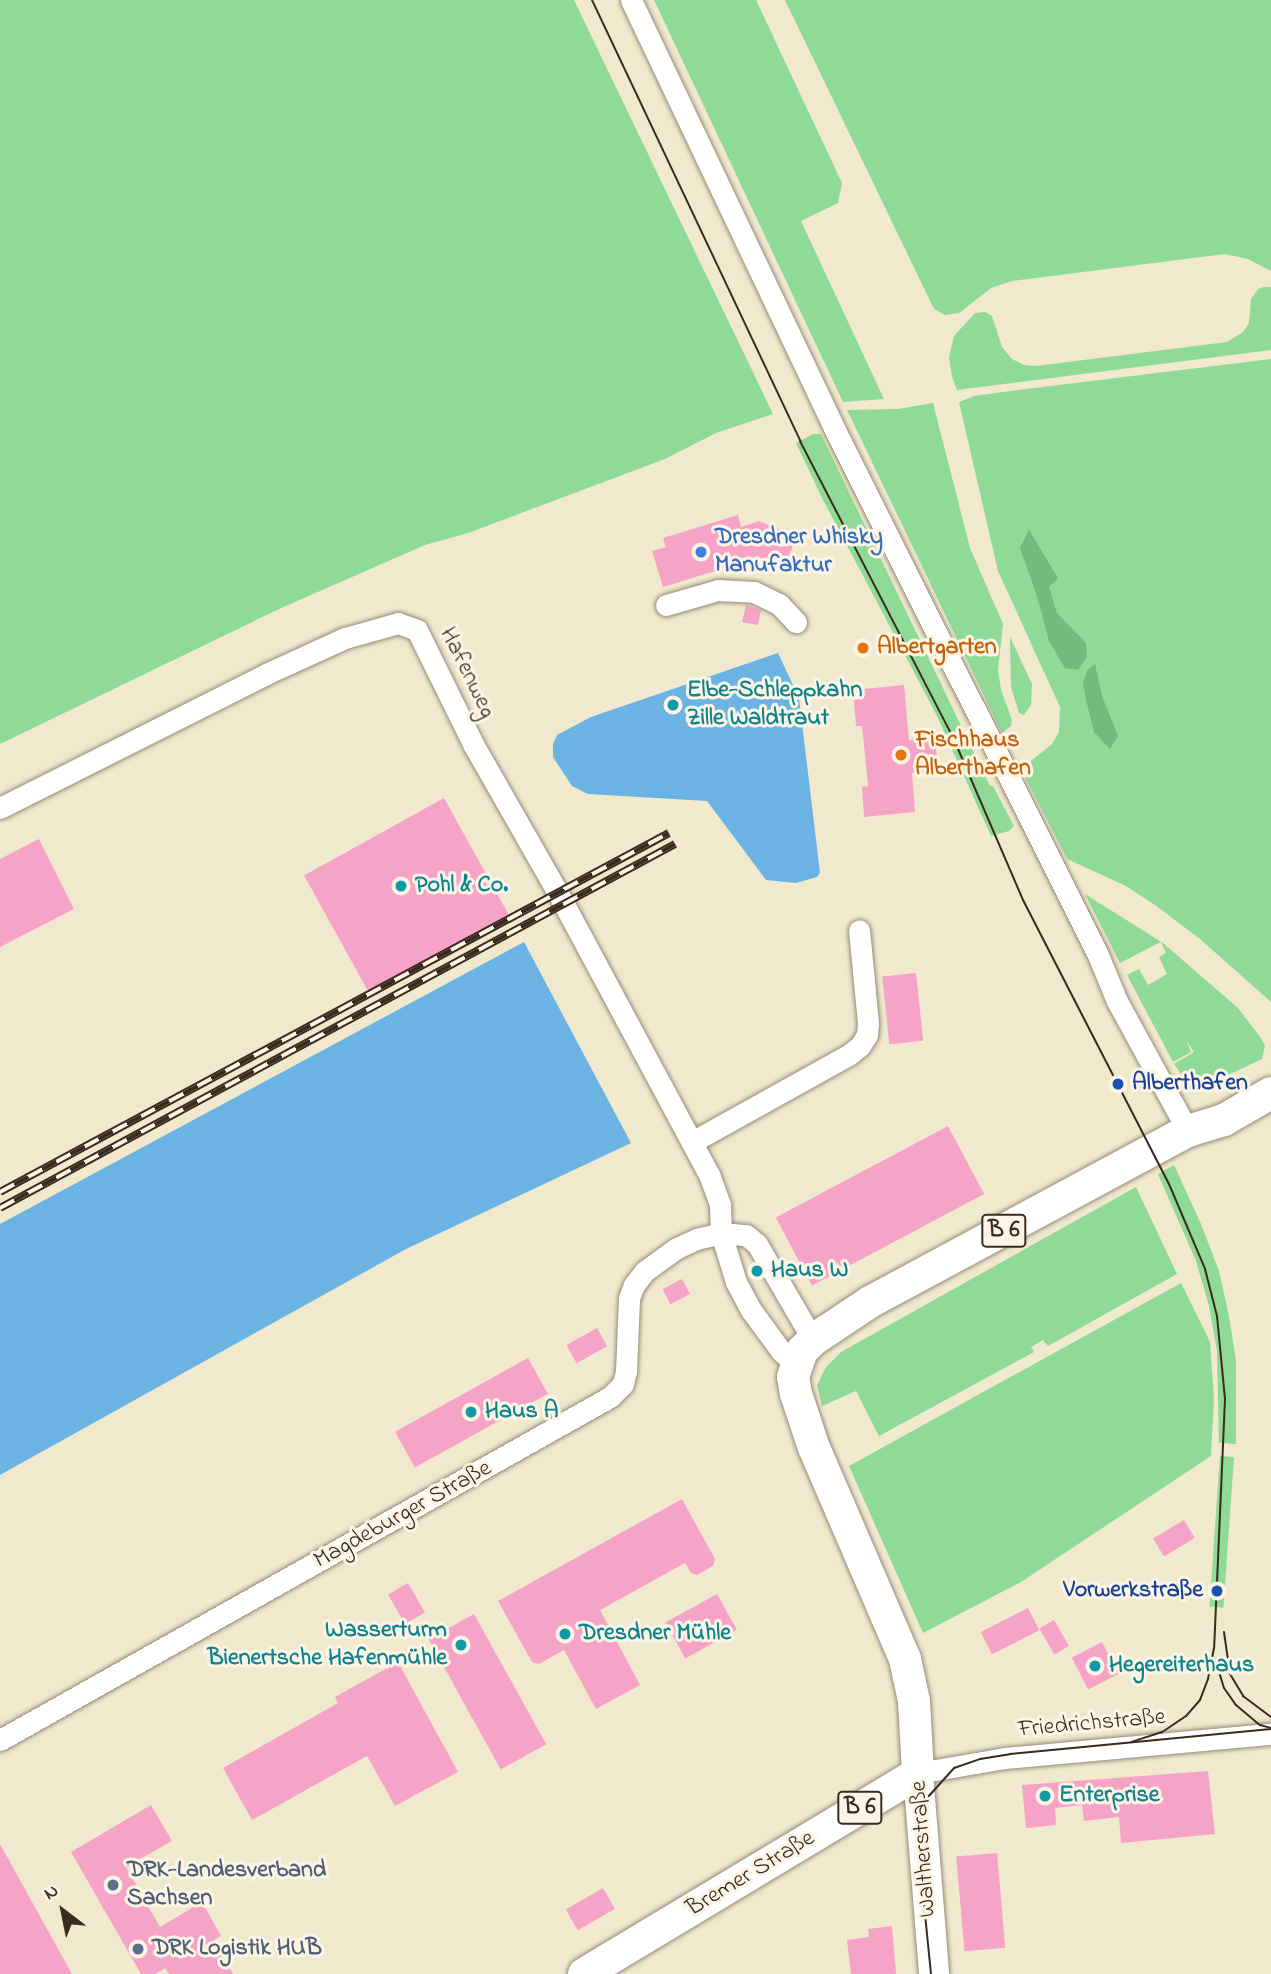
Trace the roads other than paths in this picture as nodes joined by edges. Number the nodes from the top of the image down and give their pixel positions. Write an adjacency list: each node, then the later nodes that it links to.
1 (631, 0): 8 (street)
2 (666, 604): 3 (street)
3 (796, 622)
4 (0, 808): 9 (street, Hafenweg)
5 (859, 930): 9 (street)
6 (1271, 1077): 8 (main road, B 6)
7 (1271, 1093): 8 (main road, B 6)
8 (1188, 1131): 11 (main road, B 6)
9 (692, 1142): 10 (street, Hafenweg)
10 (721, 1233): 11 (street); 11 (street); 13 (street, Magdeburger Straße)
11 (804, 1352): 14 (main road, Waltherstraße)
12 (1271, 1734): 14 (street, Friedrichstraße)
13 (0, 1740)
14 (918, 1773): 15 (main road, Bremer Straße / B 6); 16 (main road, Waltherstraße)
15 (584, 1974)
16 (934, 1974)

